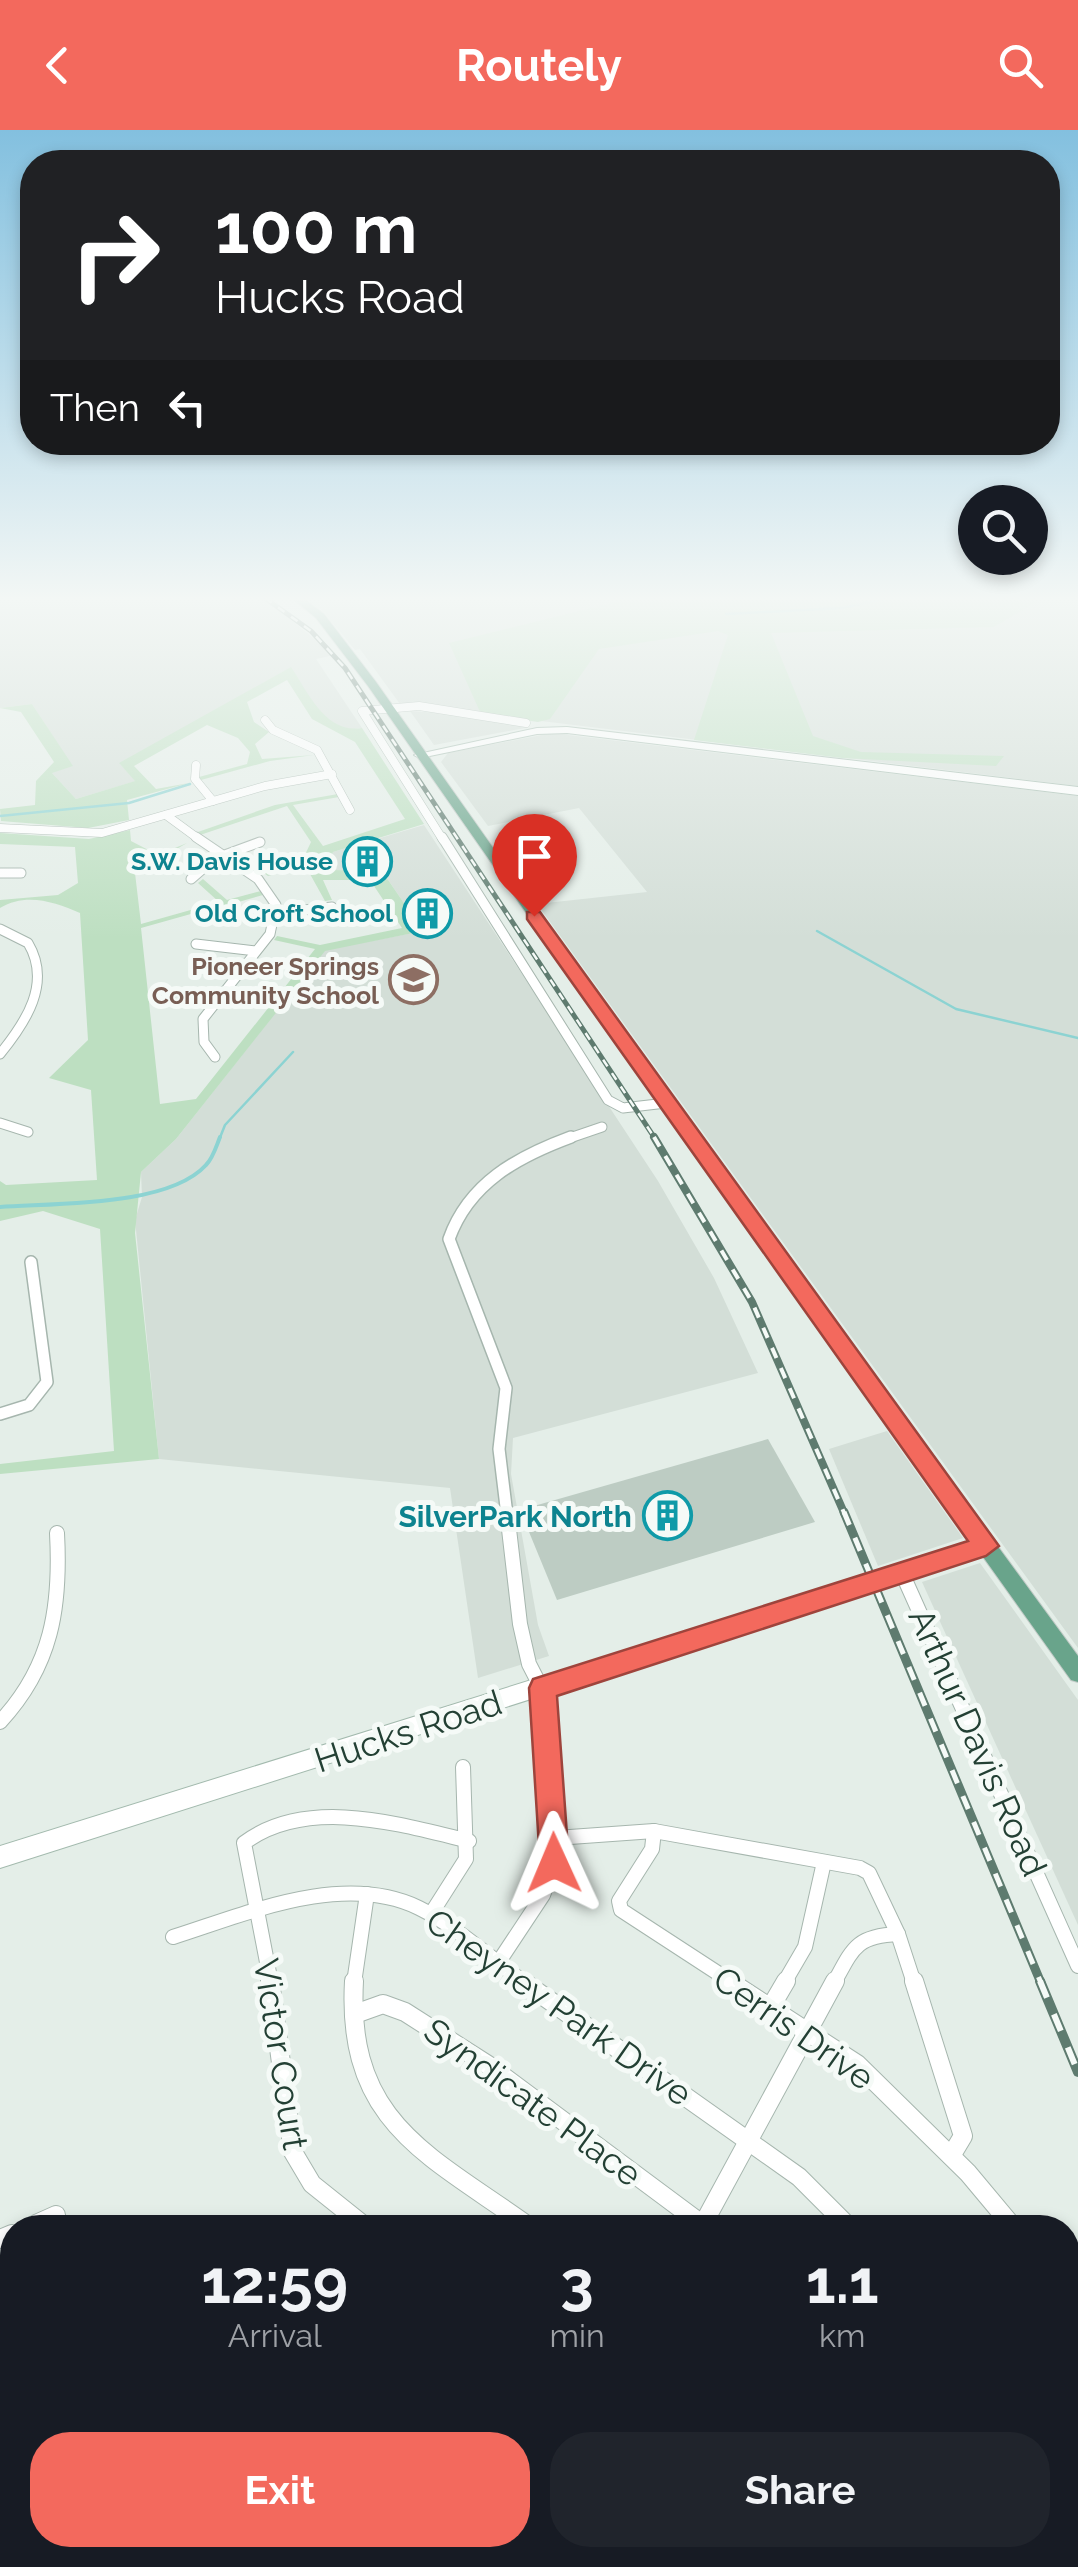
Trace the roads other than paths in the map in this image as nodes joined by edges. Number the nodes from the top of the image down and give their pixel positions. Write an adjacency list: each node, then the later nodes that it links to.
1 (363, 712): 26 (street)
2 (391, 712): 6 (main road)
3 (429, 712): 5 (street)
4 (265, 720): 8 (street)
5 (526, 723)
6 (420, 755): 9 (main road); 26 (main road)
7 (196, 765): 10 (street)
8 (332, 774): 10 (street); 11 (street)
9 (1078, 791)
10 (213, 801): 12 (street)
11 (350, 810)
12 (166, 815): 13 (street); 15 (street)
13 (0, 828)
14 (260, 842): 15 (street)
15 (222, 855): 18 (street); 20 (street)
16 (0, 873): 17 (street)
17 (22, 873)
18 (191, 879)
19 (332, 908): 20 (street)
20 (277, 912): 23 (street)
21 (0, 929): 24 (street)
22 (196, 944): 23 (street)
23 (256, 952): 25 (street)
24 (0, 1054)
25 (215, 1057)
26 (666, 1103): 33 (main road)
27 (0, 1123): 29 (street)
28 (602, 1127): 36 (street)
29 (28, 1132)
30 (31, 1262): 31 (street)
31 (0, 1414)
32 (57, 1533): 37 (street)
33 (986, 1546): 34 (main road, Hucks Road); 35 (main road)
34 (902, 1573): 36 (main road, Hucks Road); 50 (street, Arthur Davis Road)
35 (1078, 1673)
36 (543, 1688): 40 (street); 42 (main road, Hucks Road)
37 (0, 1722)
38 (462, 1767): 41 (street)
39 (654, 1832): 40 (street); 43 (street); 51 (street, Cerris Drive)
40 (556, 1838): 49 (street)
41 (468, 1841): 45 (street, Victor Court); 46 (street)
42 (0, 1857)
43 (824, 1862): 47 (street); 51 (street)
44 (367, 1894): 45 (street, Cheyney Park Drive); 46 (street, Cheyney Park Drive); 52 (street)
45 (258, 1911): 48 (street, Cheyney Park Drive); 56 (street, Victor Court)
46 (431, 1914): 49 (street, Cheyney Park Drive)
47 (898, 1934): 53 (street); 55 (street)
48 (172, 1937)
49 (498, 1963): 54 (street, Cheyney Park Drive)
50 (1078, 1966)
51 (769, 2010): 53 (street, Cerris Drive)
52 (355, 2014): 57 (street); 58 (street, Syndicate Place)
53 (808, 2032): 54 (street); 55 (street, Cerris Drive)
54 (749, 2140): 59 (street); 60 (street, Cheyney Park Drive)
55 (951, 2156): 61 (street, Cerris Drive)
56 (350, 2215)
57 (514, 2215)
58 (687, 2215)
59 (708, 2215)
60 (837, 2215)
61 (1003, 2215)

